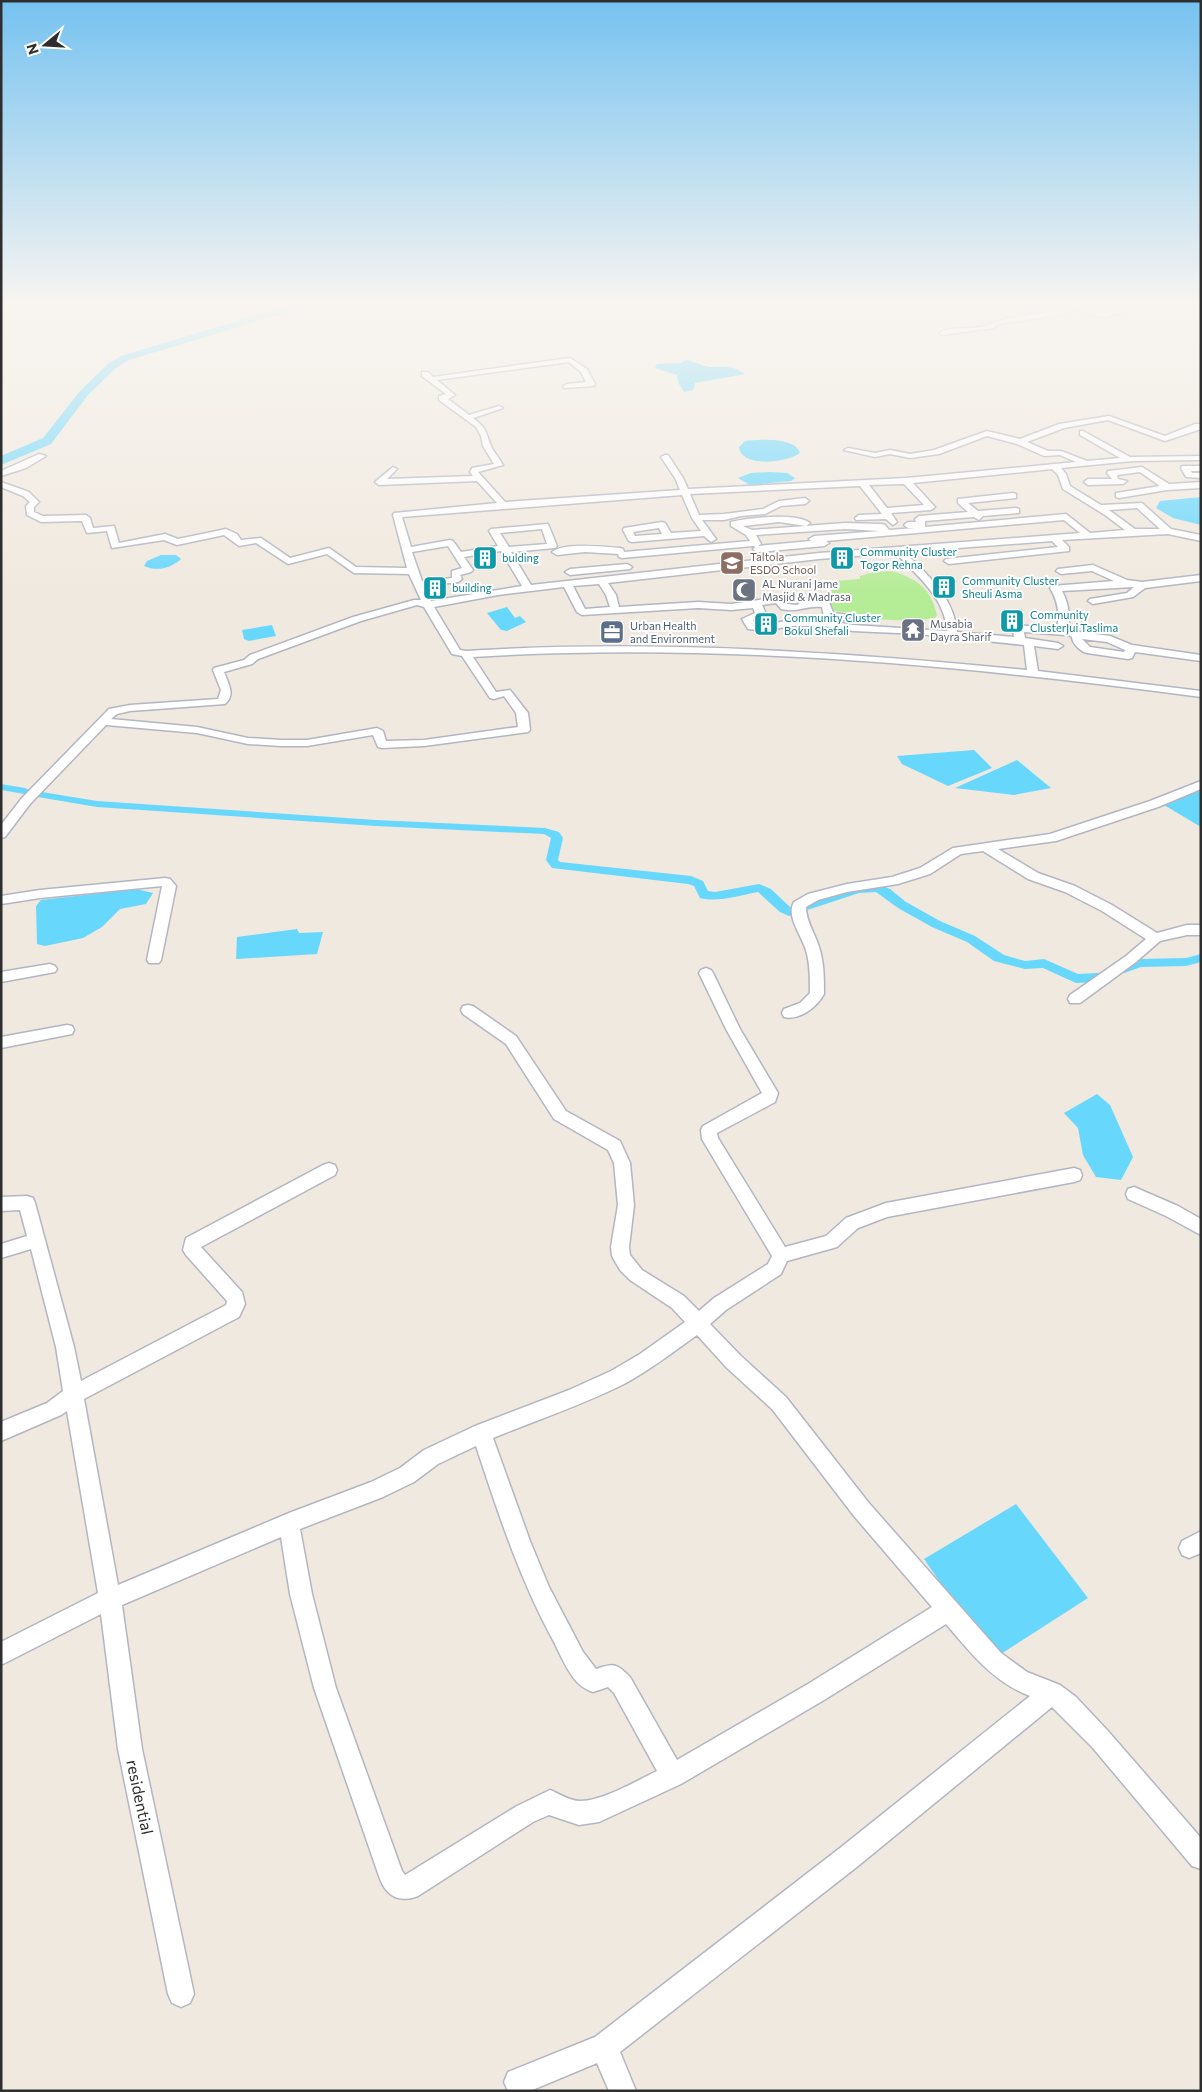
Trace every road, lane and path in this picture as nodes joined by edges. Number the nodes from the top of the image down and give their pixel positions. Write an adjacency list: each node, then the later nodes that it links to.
1 (446, 401): 3 (street)
2 (499, 408): 3 (street)
3 (469, 417): 18 (street)
4 (1201, 428): 6 (street)
5 (1082, 433): 11 (street)
6 (1020, 442): 7 (street); 12 (street)
7 (848, 450)
8 (42, 456): 16 (street)
9 (665, 457): 26 (street)
10 (1201, 458): 11 (street)
11 (1130, 460): 12 (street)
12 (1088, 463): 13 (street)
13 (1054, 466): 20 (street); 33 (street)
14 (393, 469): 18 (street)
15 (1201, 469): 17 (street)
16 (1, 474)
17 (1201, 476)
18 (481, 478): 31 (street)
19 (1158, 480): 21 (street); 21 (street); 25 (street); 27 (street)
20 (906, 481): 24 (street); 37 (street)
21 (1119, 481): 22 (street); 27 (street)
22 (1088, 482)
23 (1, 484): 65 (street)
24 (863, 484): 26 (street); 37 (street)
25 (1201, 485)
26 (685, 492): 31 (street); 39 (street)
27 (1142, 492): 28 (street)
28 (1119, 495)
29 (1013, 496): 36 (street)
30 (804, 501): 39 (street)
31 (503, 504): 57 (street)
32 (1056, 508): 38 (street)
33 (1099, 508): 42 (street); 43 (street)
34 (938, 511): 36 (street)
35 (1024, 511): 36 (street)
36 (973, 512): 40 (street); 46 (street)
37 (886, 513): 46 (street); 49 (street)
38 (1066, 517): 40 (street); 48 (street)
39 (696, 518): 44 (street)
40 (986, 524): 46 (street); 52 (street)
41 (762, 526): 49 (street)
42 (1168, 531): 43 (street); 51 (street)
43 (1133, 532): 48 (street)
44 (707, 533): 47 (street); 53 (street)
45 (886, 533): 46 (street); 49 (street); 49 (street)
46 (903, 534): 49 (street); 55 (street)
47 (668, 536)
48 (1088, 536): 50 (street)
49 (810, 538): 54 (street); 54 (street); 54 (street)
50 (1054, 538): 52 (street); 62 (street)
51 (1201, 538)
52 (1002, 542): 55 (street)
53 (715, 544): 54 (street); 59 (street); 63 (street)
54 (757, 546): 58 (street); 63 (street)
55 (918, 548): 58 (street)
56 (505, 549): 60 (street); 61 (street); 61 (street); 74 (street)
57 (407, 550): 60 (street); 65 (street)
58 (898, 550): 81 (street)
59 (621, 553): 61 (street); 64 (street)
60 (458, 555): 71 (street)
61 (561, 559): 64 (street); 72 (street)
62 (949, 561)
63 (732, 566): 67 (street)
64 (627, 567): 67 (street)
65 (413, 571): 71 (street)
66 (1061, 571): 70 (street)
67 (632, 577): 69 (street)
68 (1201, 578): 73 (street)
69 (602, 580): 72 (street); 78 (street)
70 (1125, 583): 73 (street); 80 (street)
71 (420, 584): 76 (street)
72 (572, 584): 74 (street); 78 (street)
73 (1142, 585): 75 (street)
74 (528, 589): 76 (street)
75 (1093, 601)
76 (428, 605): 84 (street); 88 (street)
77 (757, 605): 78 (street); 79 (street); 79 (street)
78 (615, 609)
79 (853, 628): 81 (street)
80 (1061, 630): 82 (street); 85 (street)
81 (952, 634): 82 (street)
82 (1025, 641): 83 (street); 86 (street)
83 (1058, 646)
84 (466, 654): 86 (street); 88 (street)
85 (1201, 658)
86 (1033, 675): 87 (street)
87 (1201, 694)
88 (103, 720): 90 (street)
89 (1201, 785): 91 (street)
90 (1, 834)
91 (985, 847): 94 (street); 101 (street)
92 (1, 900): 95 (street)
93 (1201, 930): 94 (street)
94 (1156, 938): 99 (street)
95 (154, 960)
96 (50, 969): 98 (street)
97 (706, 973): 111 (street)
98 (1, 977)
99 (1075, 999)
100 (468, 1010): 112 (street)
101 (788, 1013)
102 (67, 1030): 103 (street)
103 (1, 1043)
104 (329, 1170): 113 (street)
105 (1074, 1175): 111 (street)
106 (1134, 1194): 108 (street)
107 (1, 1204): 109 (street, residential)
108 (1201, 1228)
109 (37, 1240): 110 (street); 113 (street, residential)
110 (1, 1251)
111 (781, 1256): 112 (street)
112 (697, 1324): 115 (street); 118 (street)
113 (73, 1396): 114 (street); 117 (street, residential)
114 (1, 1432)
115 (482, 1434): 116 (street); 121 (street)
116 (289, 1523): 117 (street); 121 (street)
117 (110, 1599): 119 (street); 123 (street, residential)
118 (948, 1610): 120 (street); 121 (street)
119 (1, 1654)
120 (1052, 1693): 122 (street); 124 (street)
121 (672, 1776)
122 (1201, 1857)
123 (181, 1994)
124 (604, 2047): 125 (street); 126 (street)
125 (518, 2082)
126 (623, 2091)

